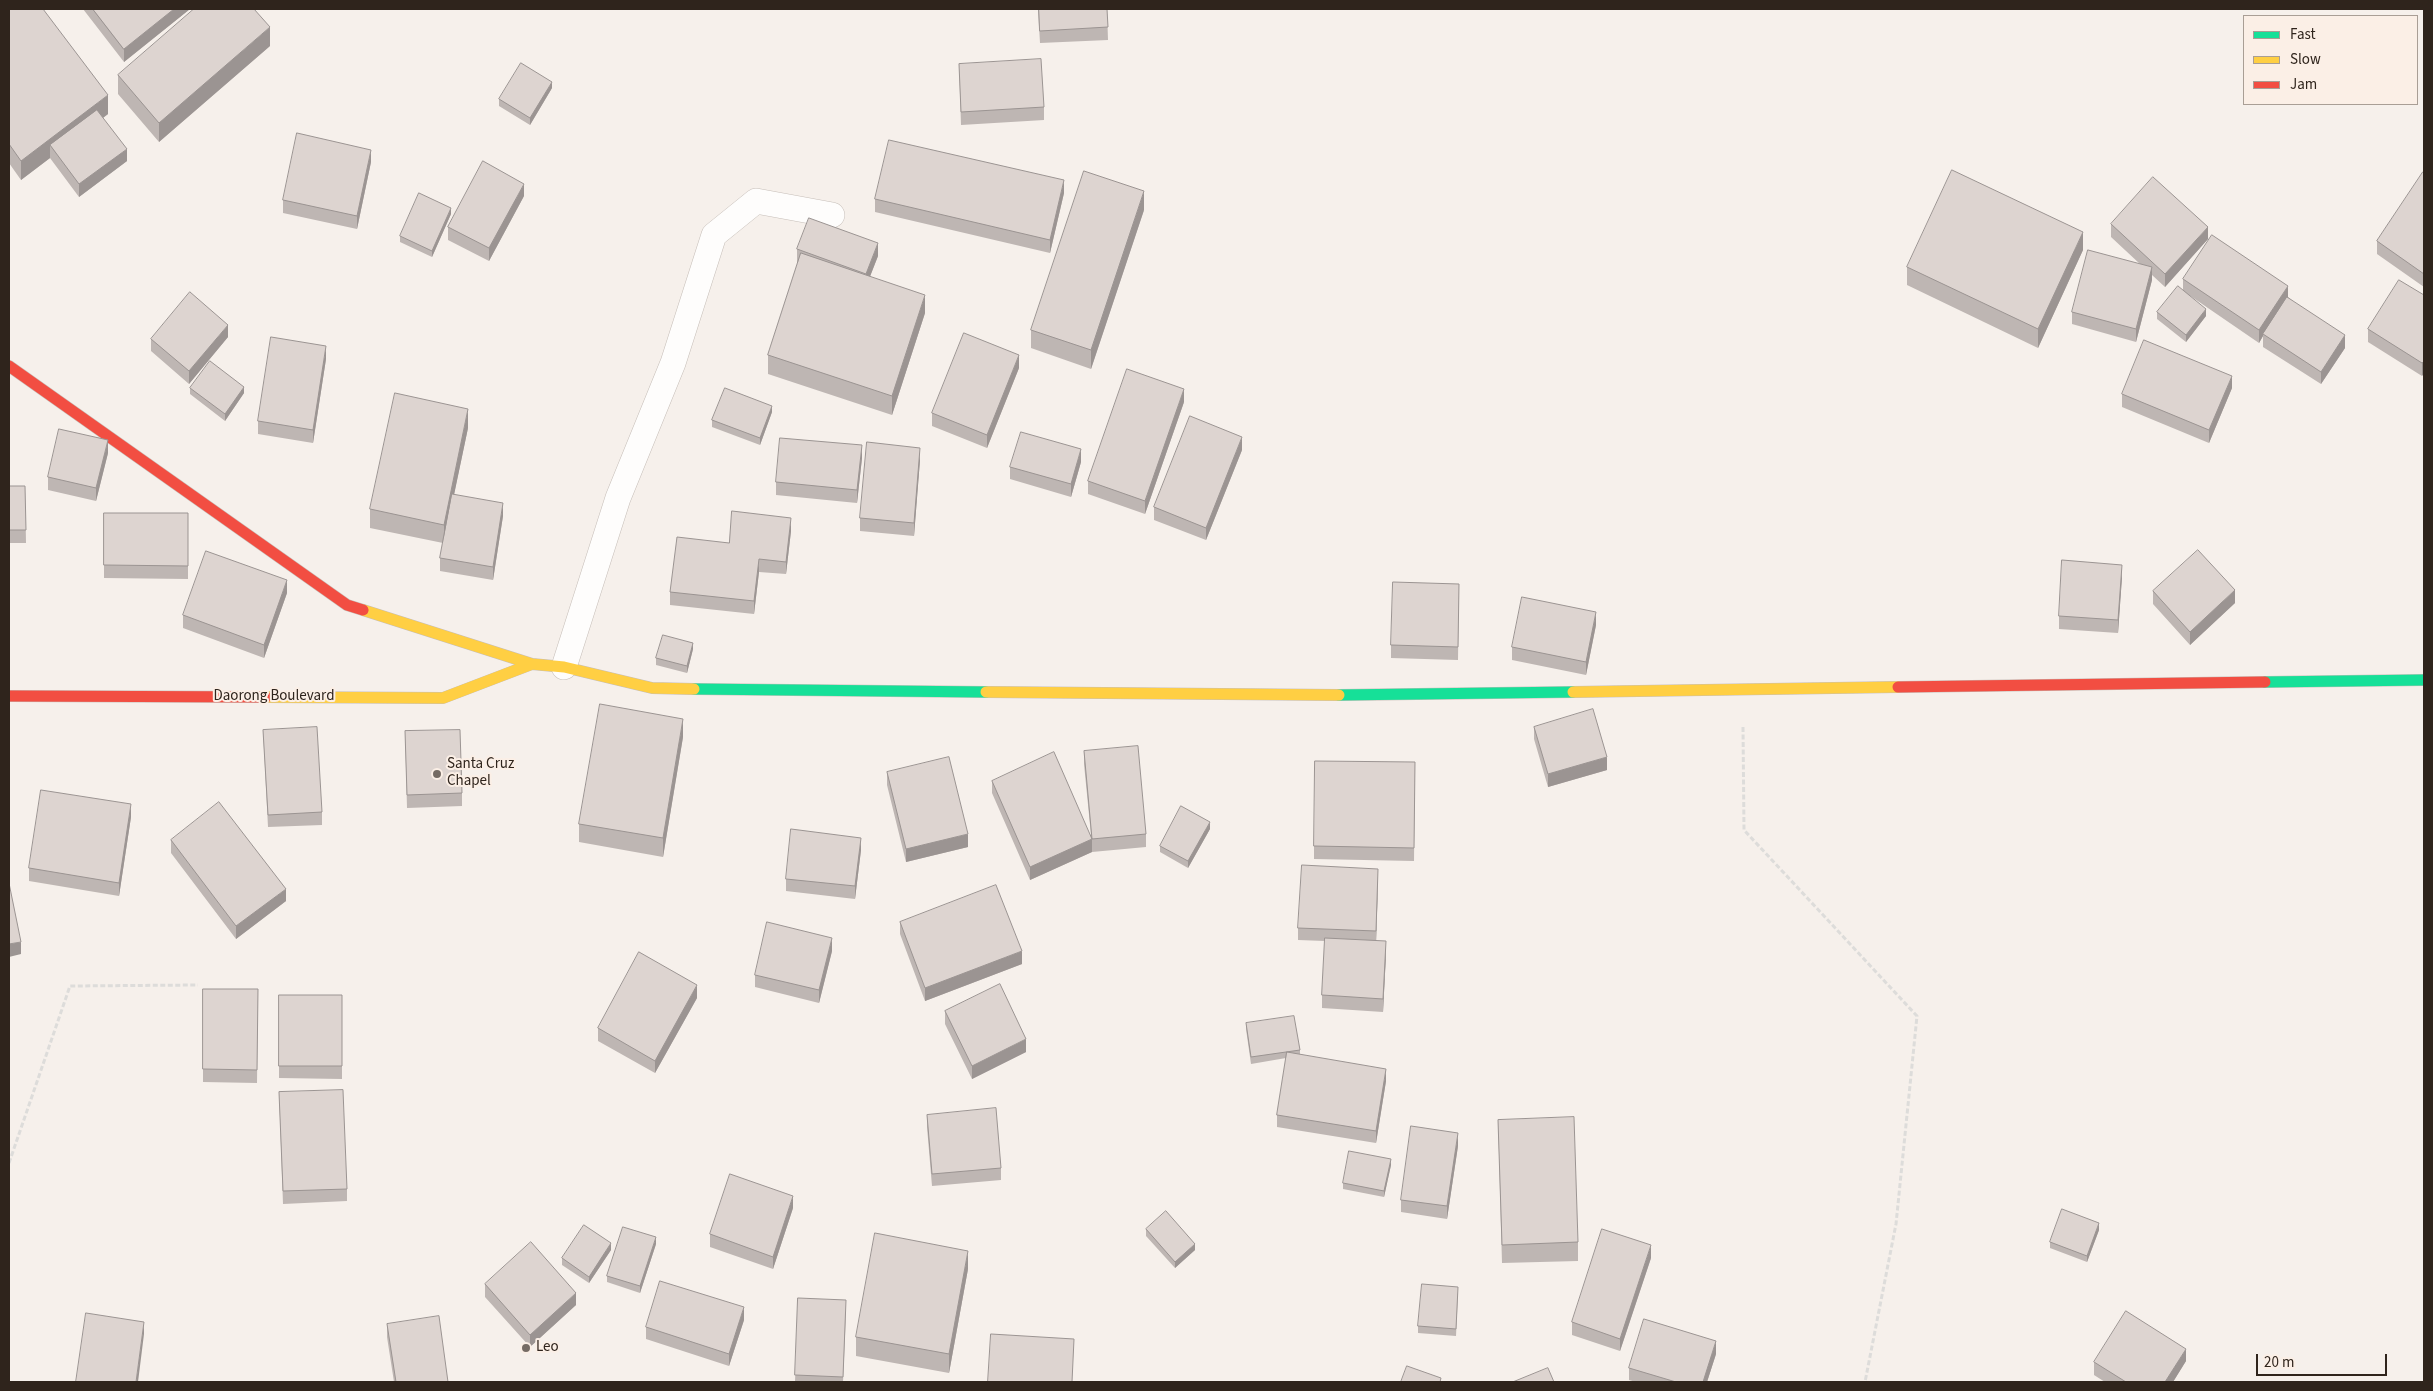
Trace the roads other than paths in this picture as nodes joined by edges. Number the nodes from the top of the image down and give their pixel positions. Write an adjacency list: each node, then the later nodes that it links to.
1 (832, 216): 4 (lane)
2 (9, 366): 3 (street)
3 (532, 664): 4 (street); 6 (street, Daorong Boulevard)
4 (564, 667): 5 (street)
5 (2424, 680)
6 (9, 696)

